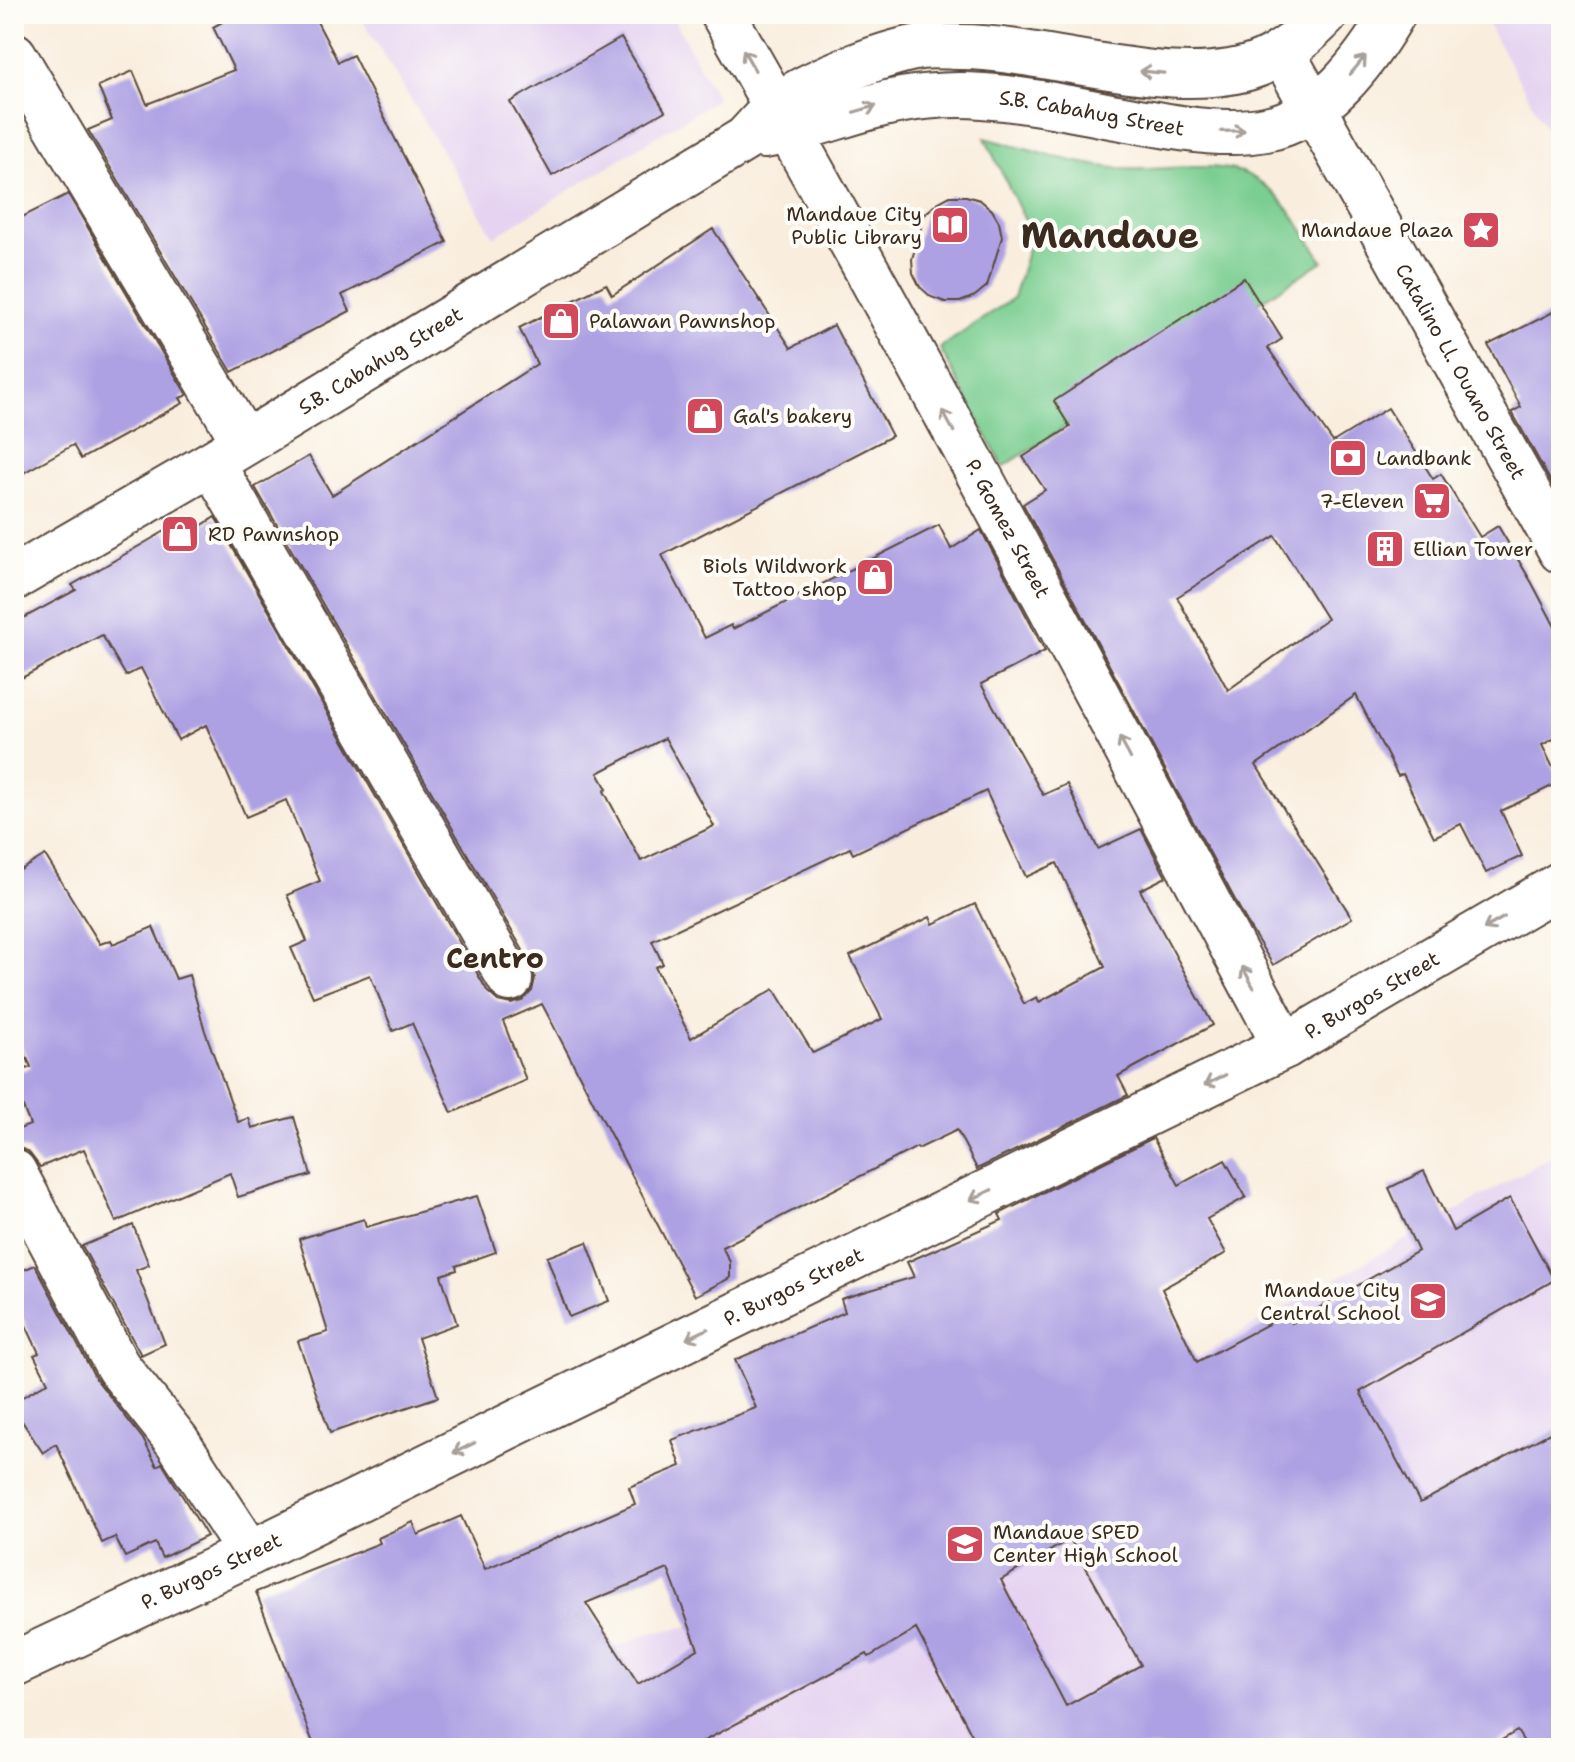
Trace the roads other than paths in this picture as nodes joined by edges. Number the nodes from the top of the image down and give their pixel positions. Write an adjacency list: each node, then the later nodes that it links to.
1 (723, 14): 7 (street, P. Gomez Street, one-way to 1)
2 (1326, 14): 4 (street, S.B. Cabahug Street)
3 (1393, 14): 6 (street, S.B. Cabahug Street, one-way to 3)
4 (1282, 52): 6 (street, Catalino Ll. Ouano Street); 7 (street, S.B. Cabahug Street, one-way to 7)
5 (14, 55): 8 (street)
6 (1313, 108): 7 (street, S.B. Cabahug Street, one-way to 6); 9 (street, Catalino Ll. Ouano Street)
7 (783, 120): 8 (street, S.B. Cabahug Street); 13 (street, P. Gomez Street, one-way to 7)
8 (228, 453): 10 (street, S.B. Cabahug Street); 12 (street)
9 (1561, 551)
10 (14, 578)
11 (1561, 884): 13 (street, P. Burgos Street, one-way to 13)
12 (510, 979)
13 (1285, 1046): 15 (street, P. Burgos Street, one-way to 15)
14 (14, 1172): 15 (street)
15 (250, 1553): 16 (street, P. Burgos Street)
16 (14, 1664)

